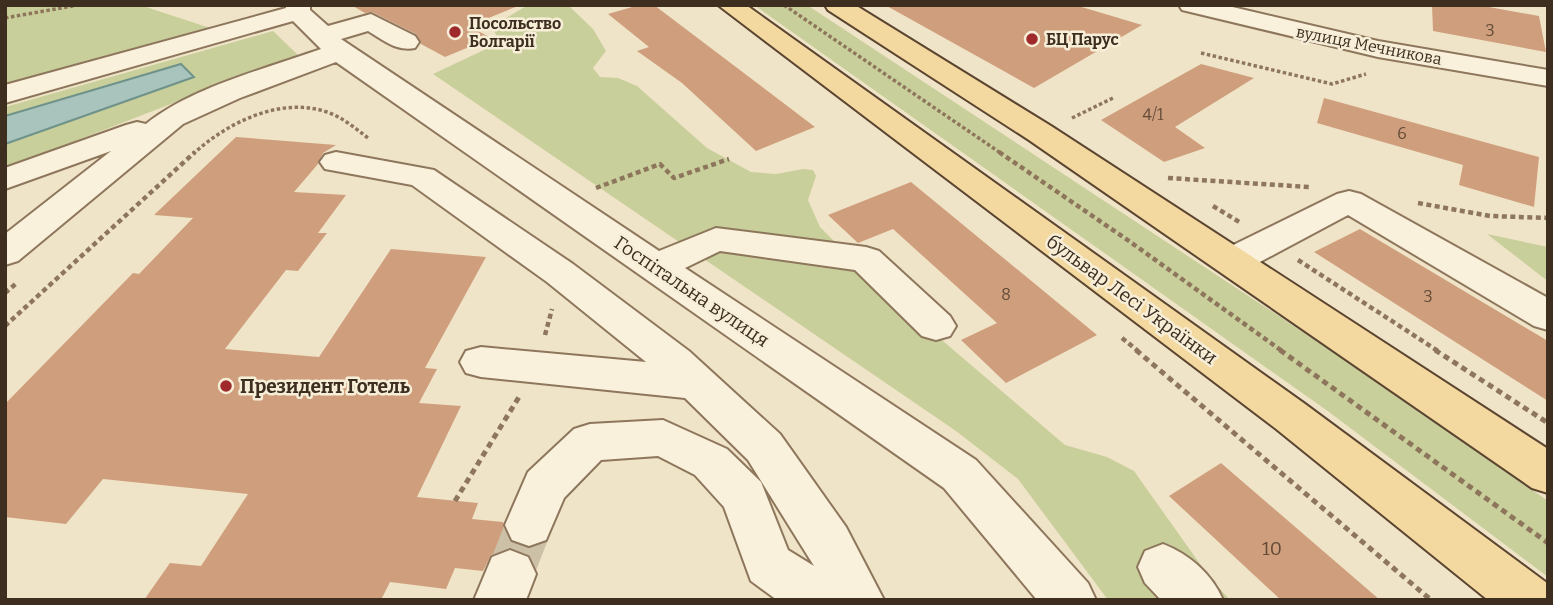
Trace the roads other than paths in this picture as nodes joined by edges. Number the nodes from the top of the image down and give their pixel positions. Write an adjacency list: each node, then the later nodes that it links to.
1 (730, 5): 23 (main road, бульвар Лесі Українки)
2 (837, 5): 12 (main road)
3 (1192, 5): 6 (street, вулиця Мечникова)
4 (315, 26): 5 (street); 7 (street); 8 (street); 13 (street, Госпітальна вулиця)
5 (406, 42)
6 (1548, 78)
7 (5, 94)
8 (172, 118): 10 (street); 11 (street)
9 (336, 162): 17 (street)
10 (11, 180)
11 (5, 253)
12 (1232, 261): 14 (street); 18 (main road)
13 (657, 267): 15 (street); 22 (street, Госпітальна вулиця)
14 (1548, 316)
15 (936, 326)
16 (481, 362): 17 (street)
17 (696, 383): 21 (street)
18 (1548, 474)
19 (529, 526): 20 (street)
20 (821, 600)
21 (858, 600)
22 (1070, 600)
23 (1529, 600)

